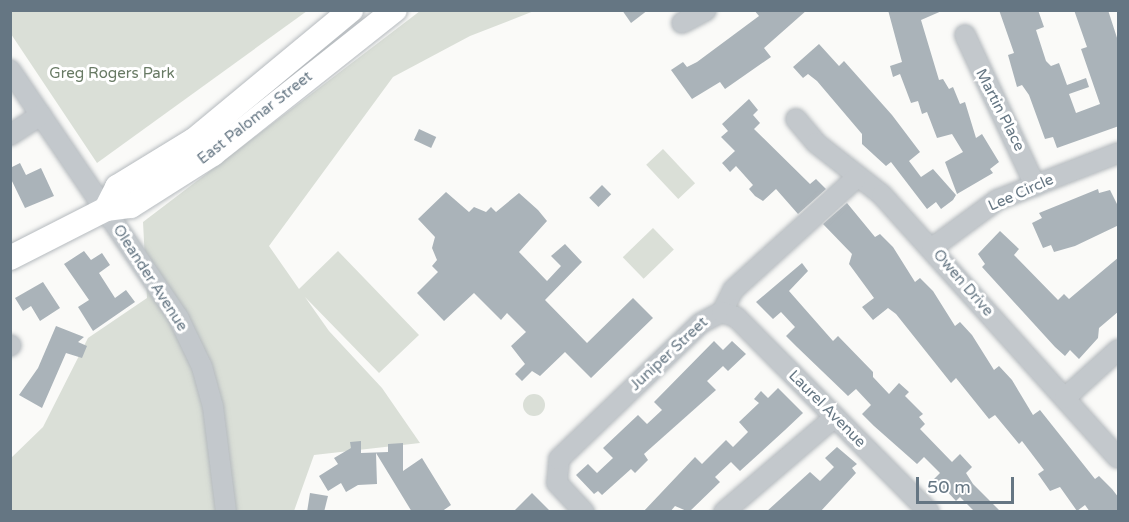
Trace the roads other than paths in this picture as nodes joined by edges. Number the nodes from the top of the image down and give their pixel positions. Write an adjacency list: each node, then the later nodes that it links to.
1 (351, 10): 13 (main road, East Palomar Street)
2 (395, 10): 13 (main road, East Palomar Street)
3 (706, 10): 4 (street)
4 (682, 23)
5 (965, 35): 12 (street, Martin Place)
6 (10, 70): 7 (street, Oleander Avenue)
7 (41, 115): 9 (street); 13 (street, Oleander Avenue)
8 (796, 119): 11 (street, Owen Drive)
9 (10, 135)
10 (1119, 153): 12 (street, Lee Circle)
11 (856, 178): 14 (street, Owen Drive); 16 (street, Juniper Street)
12 (1035, 186): 14 (street, Lee Circle)
13 (106, 209): 15 (main road, East Palomar Street); 21 (street, Oleander Avenue)
14 (932, 248): 18 (street, Owen Drive)
15 (10, 258)
16 (722, 312): 19 (street, Laurel Avenue); 22 (street, Juniper Street)
17 (1119, 350): 18 (street)
18 (1065, 398): 20 (street, Owen Drive)
19 (835, 417): 23 (street); 24 (street, Laurel Avenue)
20 (1119, 458)
21 (226, 512)
22 (584, 512)
23 (724, 512)
24 (929, 512)

